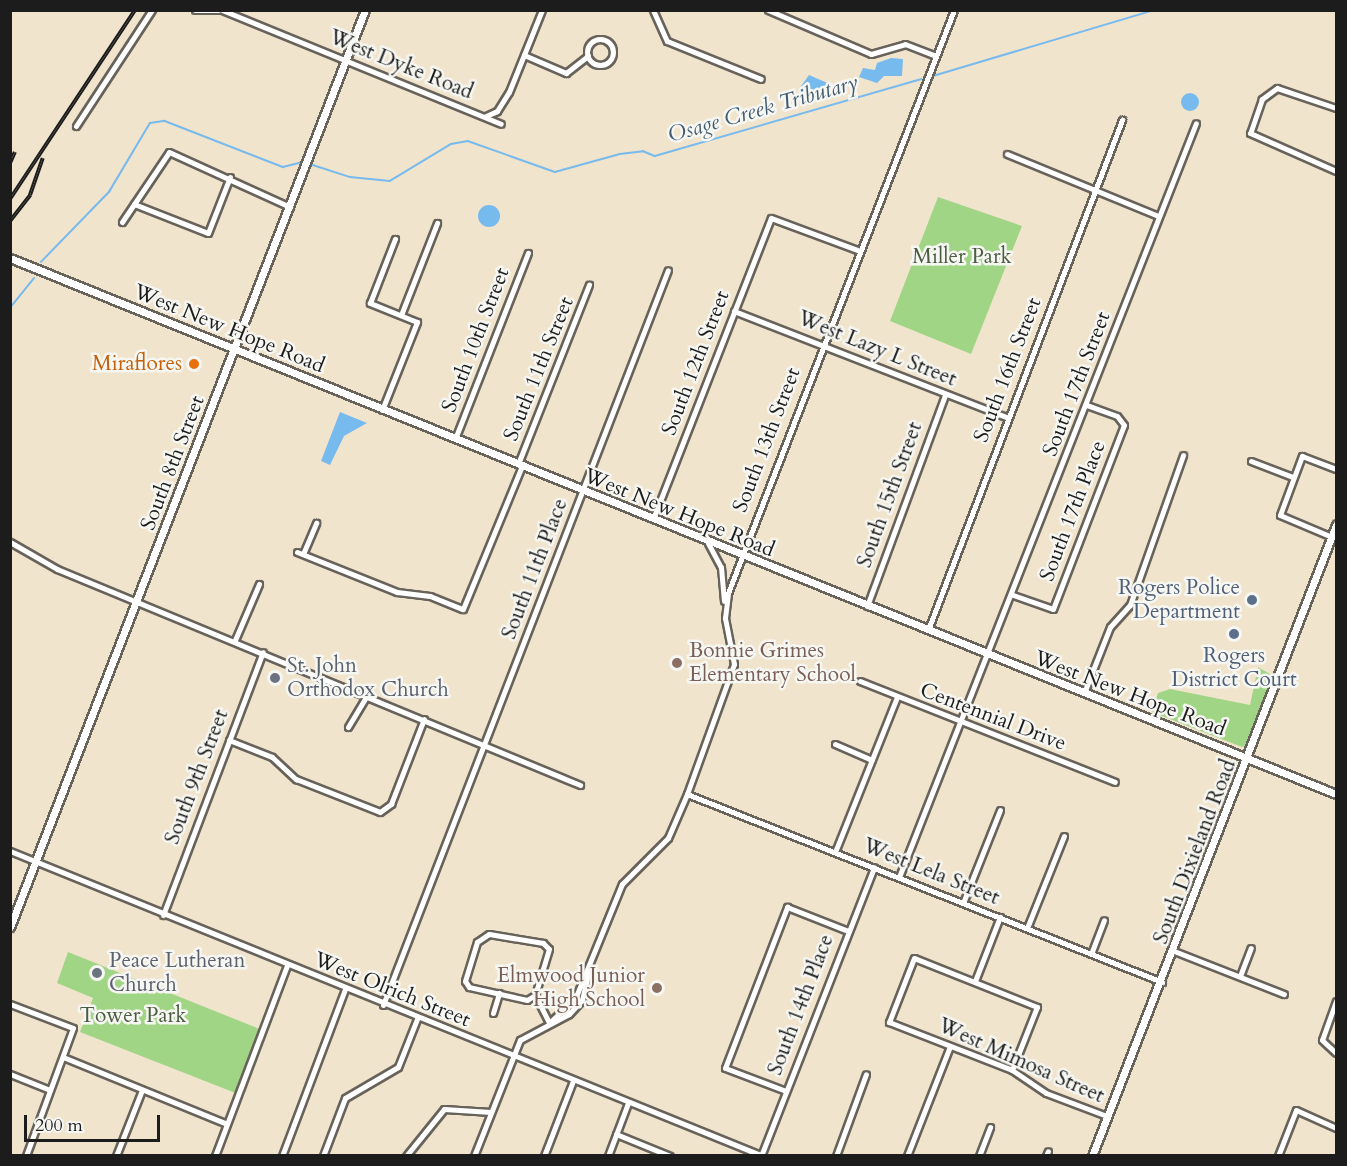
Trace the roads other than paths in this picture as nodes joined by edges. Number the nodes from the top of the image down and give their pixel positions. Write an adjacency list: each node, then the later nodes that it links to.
1 (152, 10): 20 (street)
2 (195, 10): 3 (street)
3 (220, 10): 13 (street, West Dyke Road)
4 (365, 10): 13 (main road, South 8th Street)
5 (542, 10): 10 (street)
6 (653, 10): 14 (street)
7 (768, 10): 12 (street)
8 (944, 10): 9 (street)
9 (953, 12): 12 (street, South 13th Street)
10 (524, 55): 11 (street); 16 (street)
11 (588, 56): 11 (street)
12 (936, 56): 31 (street, South 13th Street)
13 (346, 61): 16 (street, West Dyke Road); 26 (main road, South 8th Street)
14 (761, 79)
15 (1336, 108): 22 (street)
16 (486, 116): 19 (street, West Dyke Road)
17 (1122, 120): 24 (street, South 16th Street)
18 (1196, 123): 27 (street, South 17th Street)
19 (501, 124)
20 (76, 126)
21 (1007, 154): 24 (street)
22 (1336, 171)
23 (230, 177): 25 (street); 25 (street); 26 (street)
24 (1094, 190): 27 (street); 43 (street, South 16th Street)
25 (134, 204): 28 (street)
26 (290, 207): 39 (main road, South 8th Street)
27 (1158, 216): 41 (street, South 17th Street)
28 (122, 222)
29 (437, 223): 37 (street)
30 (395, 239): 37 (street)
31 (860, 251): 36 (street, South 12th Street); 38 (street, South 13th Street)
32 (528, 252): 44 (street, South 10th Street)
33 (10, 258): 39 (main road, West New Hope Road)
34 (668, 270): 50 (street, South 11th Place)
35 (590, 285): 47 (street, South 11th Street)
36 (734, 311): 38 (street, West Lazy L Street); 51 (street, South 12th Street)
37 (401, 315): 42 (street)
38 (822, 345): 40 (street, West Lazy L Street); 57 (street, South 13th Street)
39 (235, 348): 42 (main road, West New Hope Road); 60 (main road, South 8th Street)
40 (945, 394): 43 (street, West Lazy L Street); 62 (street, South 15th Street)
41 (1087, 405): 59 (street, South 17th Street); 59 (street, South 17th Place)
42 (382, 410): 44 (main road, West New Hope Road)
43 (1008, 418): 63 (street, South 16th Street)
44 (455, 439): 47 (main road, West New Hope Road)
45 (1182, 455): 68 (street)
46 (1251, 461): 49 (street)
47 (520, 465): 50 (main road, West New Hope Road); 52 (street, South 11th Street)
48 (1336, 469): 49 (street)
49 (1293, 477): 54 (street)
50 (583, 492): 51 (main road, West New Hope Road); 76 (street, South 11th Place)
51 (652, 521): 56 (main road, West New Hope Road)
52 (316, 523)
53 (1336, 525): 54 (main road, South Dixieland Road)
54 (1332, 537): 77 (main road, South Dixieland Road)
55 (10, 542): 60 (street)
56 (708, 543): 57 (main road, West New Hope Road); 61 (street)
57 (741, 557): 61 (street, South 13th Street); 62 (main road, West New Hope Road)
58 (259, 584): 64 (street)
59 (1013, 595): 66 (street, South 17th Street)
60 (137, 601): 64 (street); 87 (main road, South 8th Street)
61 (725, 604): 81 (street, South 13th Street)
62 (866, 608): 63 (main road, West New Hope Road)
63 (927, 632): 66 (main road, West New Hope Road)
64 (235, 640): 65 (street)
65 (263, 652): 69 (street); 74 (street, South 9th Street)
66 (989, 657): 68 (main road, West New Hope Road); 72 (street)
67 (860, 681): 70 (street, Centennial Drive)
68 (1083, 693): 77 (main road, West New Hope Road)
69 (367, 695): 71 (street); 73 (street)
70 (897, 697): 72 (street, Centennial Drive); 78 (street)
71 (424, 719): 74 (street); 76 (street)
72 (961, 722): 79 (street, Centennial Drive); 89 (street)
73 (348, 727)
74 (229, 740): 91 (street, South 9th Street)
75 (836, 744): 78 (street)
76 (484, 746): 80 (street); 110 (street, South 11th Place)
77 (1249, 759): 82 (main road, West New Hope Road); 98 (main road, South Dixieland Road)
78 (872, 760): 86 (street)
79 (1115, 782)
80 (580, 785)
81 (687, 794): 86 (street, West Lela Street); 113 (street, South 13th Street)
82 (1336, 794)
83 (1000, 810): 90 (street)
84 (1064, 836): 95 (street)
85 (10, 850): 87 (street, West Olrich Street)
86 (835, 852): 88 (street, West Lela Street)
87 (36, 862): 91 (street, West Olrich Street); 94 (main road, South 8th Street)
88 (874, 867): 89 (street, West Lela Street); 96 (street, South 14th Place)
89 (898, 877): 90 (street, West Lela Street)
90 (963, 903): 92 (street, West Lela Street)
91 (163, 915): 100 (street, West Olrich Street)
92 (1000, 917): 95 (street, West Lela Street); 102 (street)
93 (1104, 920): 99 (street)
94 (10, 927)
95 (1027, 928): 99 (street, West Lela Street)
96 (848, 931): 124 (street, South 14th Place); 124 (street)
97 (1251, 948): 101 (street)
98 (1174, 951): 101 (street); 103 (main road, South Dixieland Road)
99 (1091, 954): 103 (street, West Lela Street)
100 (287, 965): 104 (street, West Olrich Street); 128 (street)
101 (1240, 976): 106 (street)
102 (975, 981): 114 (street, West Mimosa Street); 118 (street)
103 (1162, 982): 127 (main road, South Dixieland Road)
104 (345, 989): 110 (street, West Olrich Street); 135 (street)
105 (499, 993): 107 (street); 107 (street); 111 (street)
106 (1284, 994)
107 (535, 995): 113 (street)
108 (1336, 1001): 115 (street)
109 (10, 1004): 116 (street)
110 (383, 1005): 112 (street, West Olrich Street)
111 (493, 1013)
112 (417, 1019): 117 (street, West Olrich Street); 136 (street)
113 (549, 1023): 117 (street, South 13th Street)
114 (951, 1046): 118 (street, West Mimosa Street); 144 (street)
115 (1336, 1053)
116 (63, 1057): 122 (street); 123 (street)
117 (512, 1057): 121 (street, West Olrich Street); 126 (street, South 13th Street)
118 (1012, 1070): 127 (street, West Mimosa Street)
119 (10, 1074): 122 (street)
120 (866, 1074): 143 (street)
121 (573, 1081): 125 (street, West Olrich Street); 139 (street)
122 (50, 1090): 132 (street)
123 (142, 1090): 128 (street); 133 (street)
124 (786, 1091): 142 (street, South 14th Place)
125 (628, 1103): 131 (street); 142 (street, West Olrich Street)
126 (491, 1112): 137 (street); 138 (street, South 13th Street)
127 (1107, 1116): 146 (main road, South Dixieland Road)
128 (227, 1124): 134 (street)
129 (990, 1127): 145 (street)
130 (1336, 1128): 147 (street)
131 (616, 1134): 140 (street); 141 (street)
132 (26, 1155)
133 (118, 1155)
134 (215, 1155)
135 (282, 1155)
136 (322, 1155)
137 (406, 1155)
138 (474, 1155)
139 (544, 1155)
140 (608, 1155)
141 (670, 1155)
142 (762, 1155)
143 (836, 1155)
144 (907, 1155)
145 (979, 1155)
146 (1092, 1155)
147 (1278, 1155)

